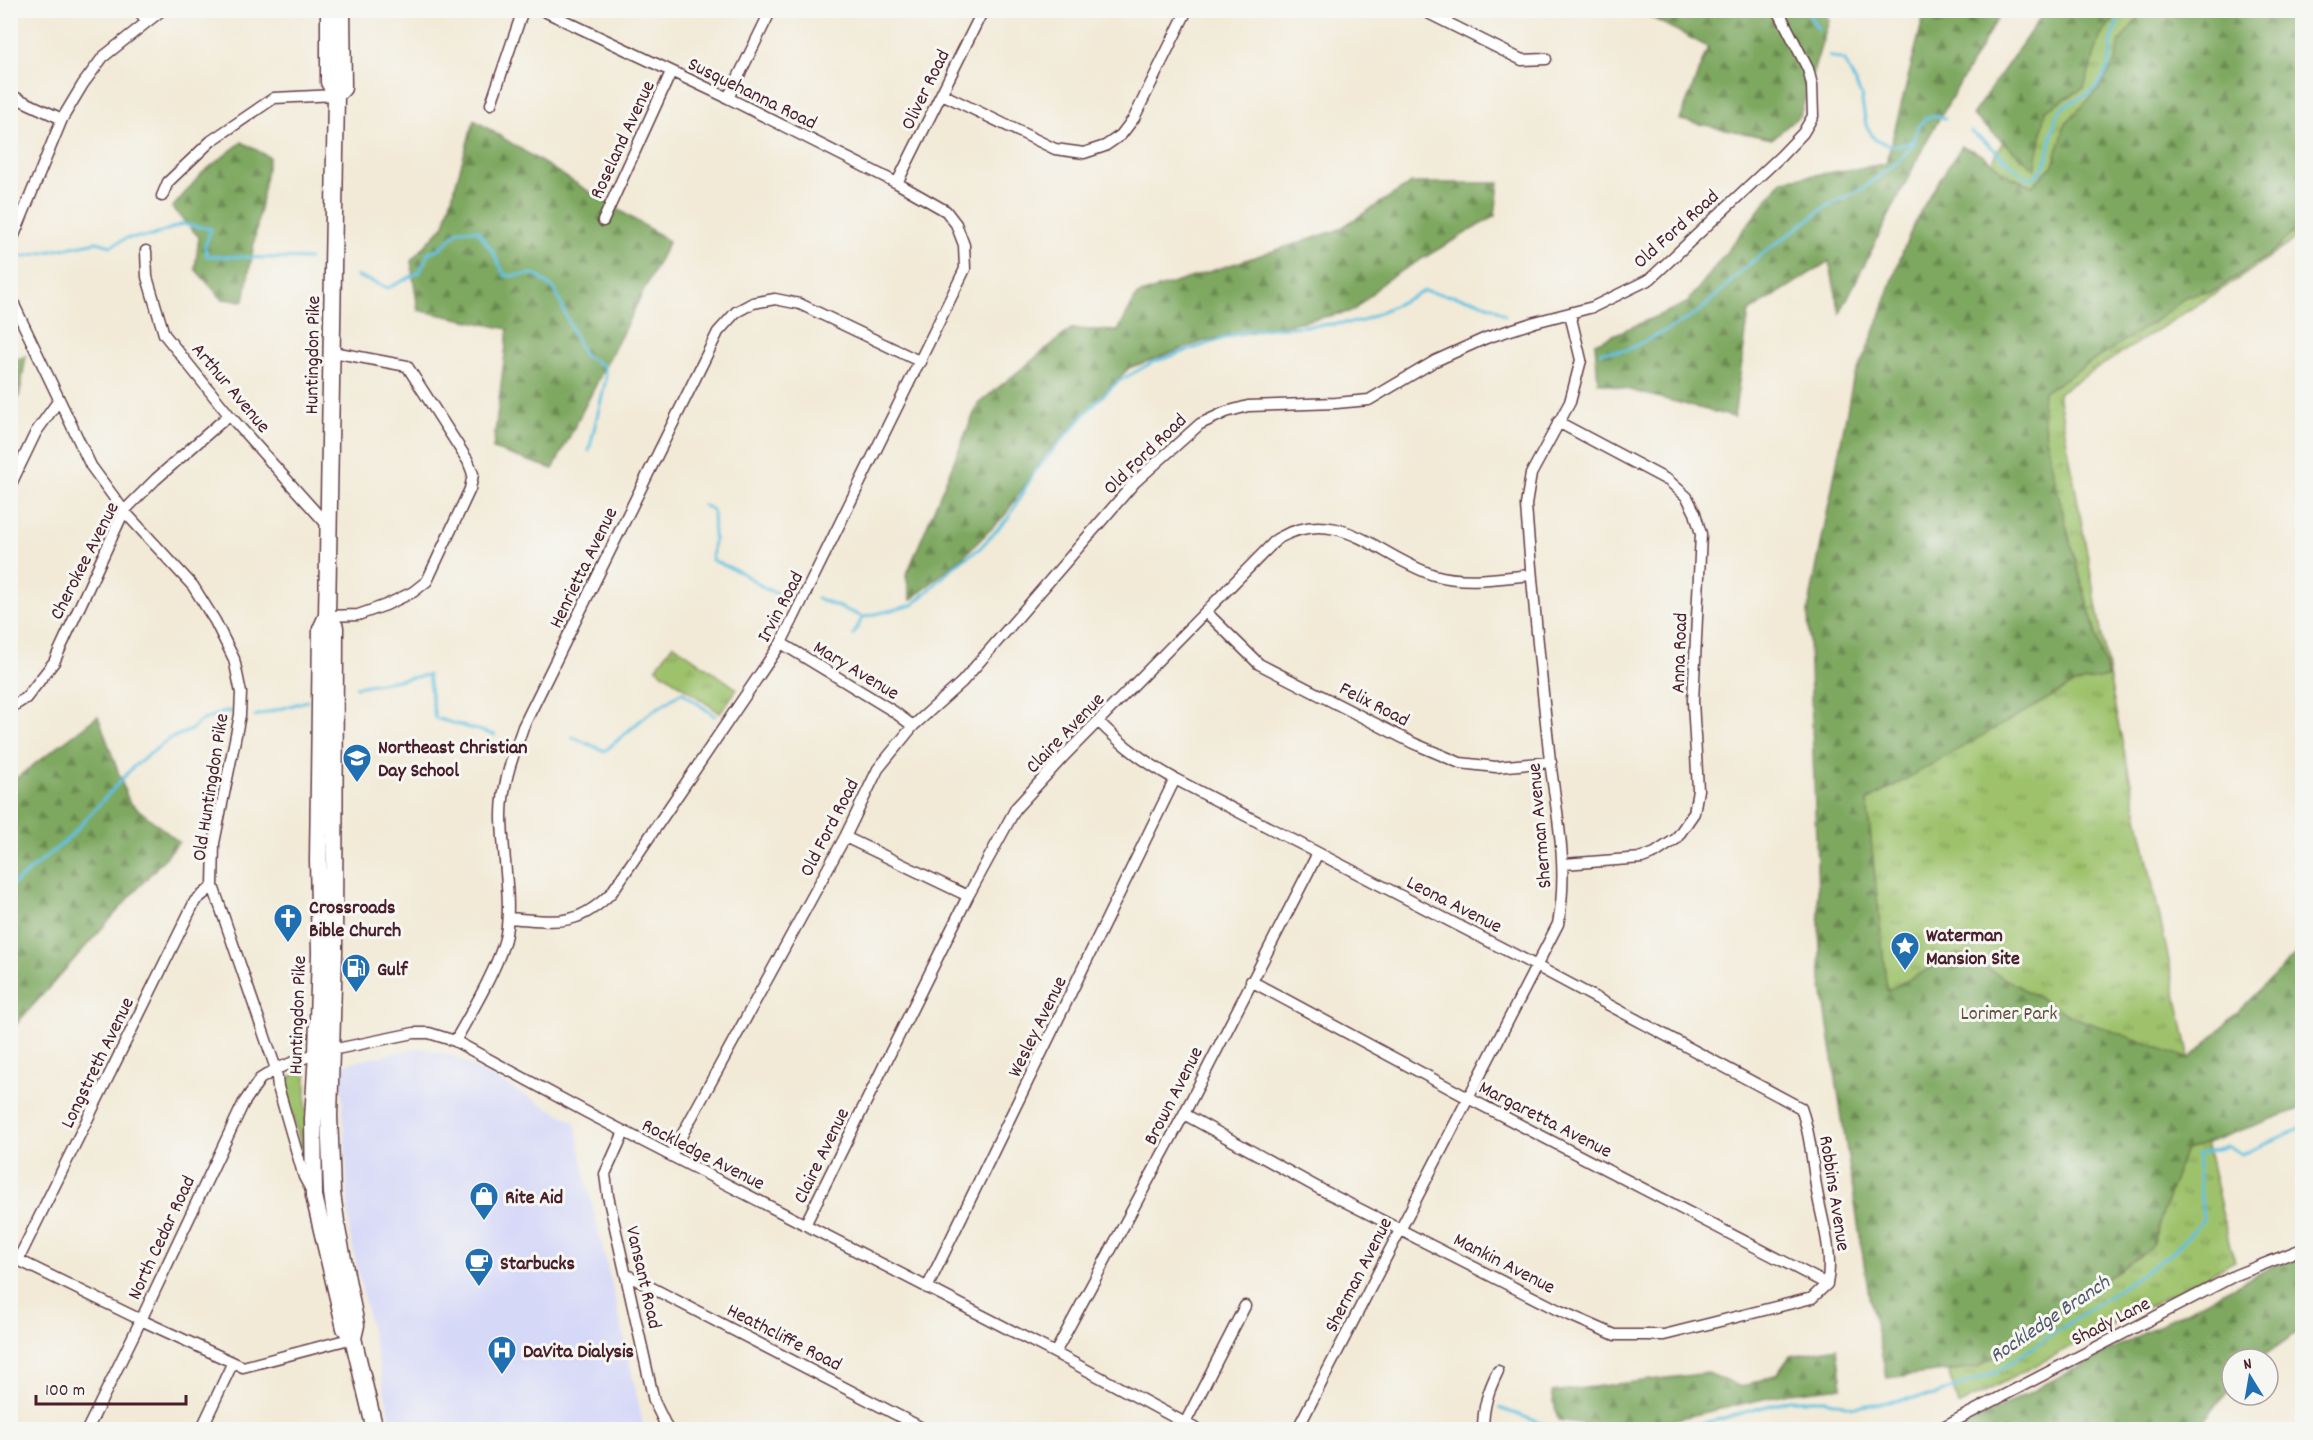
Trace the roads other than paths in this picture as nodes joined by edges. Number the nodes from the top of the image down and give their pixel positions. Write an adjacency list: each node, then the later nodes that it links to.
1 (138, 10): 12 (street)
2 (162, 10): 12 (street)
3 (328, 10): 17 (main road, Huntingdon Pike)
4 (342, 10): 17 (main road, Huntingdon Pike)
5 (523, 10): 19 (street)
6 (542, 10): 14 (street, Susquehanna Road)
7 (771, 10): 18 (street)
8 (983, 10): 15 (street, Oliver Road)
9 (1187, 10): 15 (street)
10 (1422, 10): 13 (street)
11 (1778, 10): 28 (street, Old Ford Road)
12 (147, 21): 20 (street)
13 (1546, 58)
14 (671, 72): 18 (street, Susquehanna Road); 24 (street, Roseland Avenue)
15 (942, 94): 21 (street, Oliver Road)
16 (10, 95): 20 (street)
17 (336, 95): 22 (street); 29 (main road, Huntingdon Pike)
18 (728, 98): 21 (street, Susquehanna Road)
19 (491, 104)
20 (62, 119): 25 (street)
21 (897, 183): 23 (street, Susquehanna Road)
22 (162, 196)
23 (946, 211): 30 (street, Irvin Road)
24 (603, 221)
25 (10, 244)
26 (146, 251): 32 (street, Arthur Avenue)
27 (10, 290): 31 (street, Old Huntingdon Pike)
28 (1570, 314): 33 (street, Sherman Avenue); 43 (street, Old Ford Road)
29 (333, 352): 36 (main road, Huntingdon Pike); 39 (street)
30 (921, 362): 40 (street, Irvin Road); 51 (street, Henrietta Avenue)
31 (59, 400): 34 (street); 35 (street, Old Huntingdon Pike)
32 (229, 415): 35 (street, Cherokee Avenue); 36 (street, Arthur Avenue)
33 (1558, 422): 37 (street, Sherman Avenue); 48 (street, Anna Road)
34 (10, 486)
35 (124, 511): 41 (street, Cherokee Avenue); 49 (street, Old Huntingdon Pike)
36 (329, 527): 39 (main road, Huntingdon Pike)
37 (1531, 575): 38 (street, Claire Avenue); 44 (street, Sherman Avenue)
38 (1206, 612): 42 (street, Claire Avenue); 44 (street, Felix Road)
39 (327, 616): 55 (main road, Huntingdon Pike)
40 (782, 643): 43 (street, Mary Avenue); 51 (street, Irvin Road)
41 (10, 708)
42 (1099, 722): 45 (street, Leona Avenue); 50 (street, Claire Avenue)
43 (913, 726): 46 (street, Old Ford Road)
44 (1551, 762): 48 (street, Sherman Avenue)
45 (1175, 779): 47 (street, Leona Avenue); 69 (street, Wesley Avenue)
46 (845, 837): 50 (street); 61 (street, Old Ford Road)
47 (1318, 853): 52 (street, Leona Avenue); 53 (street, Brown Avenue)
48 (1564, 864): 52 (street, Sherman Avenue)
49 (213, 886): 56 (street, Old Huntingdon Pike); 66 (street, Longstreth Avenue)
50 (968, 896): 63 (street, Claire Avenue)
51 (508, 918): 54 (street, Henrietta Avenue)
52 (1538, 966): 57 (street, Sherman Avenue); 58 (street, Leona Avenue)
53 (1251, 981): 57 (street, Margaretta Avenue); 59 (street, Brown Avenue)
54 (455, 1041): 55 (street, Rockledge Avenue); 60 (street, Rockledge Avenue)
55 (325, 1051): 56 (street, Rockledge Avenue); 62 (main road, Huntingdon Pike); 72 (main road, Huntingdon Pike)
56 (276, 1069): 62 (street, Old Huntingdon Pike); 71 (street, North Cedar Road)
57 (1468, 1098): 64 (street, Sherman Avenue); 68 (street, Margaretta Avenue)
58 (1802, 1108): 68 (street, Robbins Avenue)
59 (1184, 1114): 64 (street, Mankin Avenue); 73 (street, Brown Avenue)
60 (624, 1131): 61 (street, Rockledge Avenue); 67 (street, Vansant Road)
61 (671, 1155): 63 (street, Rockledge Avenue)
62 (314, 1196): 72 (main road, Huntingdon Pike)
63 (805, 1225): 69 (street, Rockledge Avenue)
64 (1400, 1228): 68 (street, Mankin Avenue); 83 (street, Sherman Avenue)
65 (2302, 1250): 85 (street, Shady Lane)
66 (14, 1258): 71 (street)
67 (627, 1275): 80 (street, Vansant Road); 81 (street, Heathcliffe Road)
68 (1827, 1284)
69 (927, 1288): 73 (street, Rockledge Avenue)
70 (1245, 1306): 76 (street)
71 (141, 1320): 74 (street); 77 (street, North Cedar Road)
72 (353, 1338): 74 (street); 79 (main road, Huntingdon Pike)
73 (1055, 1353): 76 (street, Rockledge Avenue)
74 (232, 1364): 78 (street)
75 (1498, 1371): 84 (street)
76 (1184, 1426): 82 (street, Rockledge Avenue)
77 (87, 1430)
78 (201, 1430)
79 (375, 1430)
80 (668, 1430)
81 (926, 1430)
82 (1198, 1430)
83 (1297, 1430)
84 (1484, 1430)
85 (1937, 1430)

